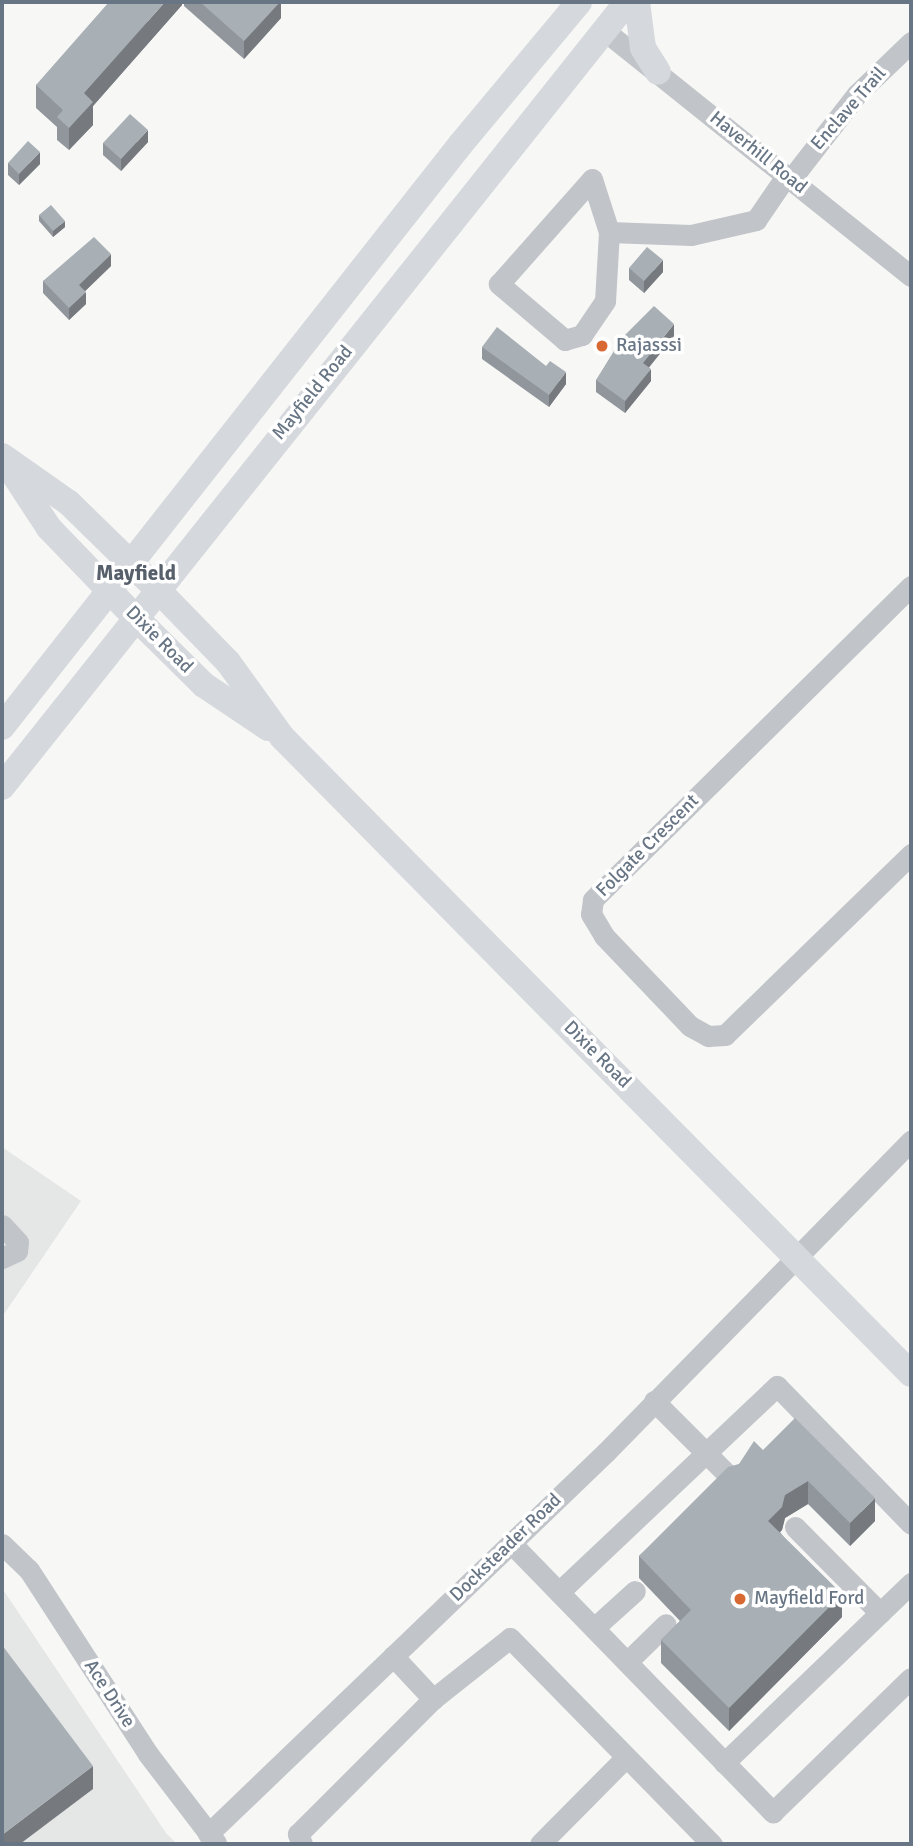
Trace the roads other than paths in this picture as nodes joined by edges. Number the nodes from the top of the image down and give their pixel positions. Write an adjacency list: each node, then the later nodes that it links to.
1 (579, 2): 12 (main road, Mayfield Road)
2 (593, 2): 5 (main road)
3 (627, 2): 5 (main road, Mayfield Road)
4 (637, 2): 7 (main road)
5 (606, 31): 7 (street, Haverhill Road); 15 (main road, Mayfield Road)
6 (911, 42): 8 (street, Enclave Trail)
7 (658, 72): 8 (street, Haverhill Road)
8 (789, 177): 9 (street, Enclave Trail); 10 (street, Haverhill Road)
9 (609, 232): 9 (street)
10 (911, 276)
11 (2, 456): 12 (main road, Dixie Road); 14 (main road, Dixie Road)
12 (131, 564): 14 (main road, Mayfield Road); 15 (main road, Dixie Road)
13 (911, 586): 20 (street, Folgate Crescent)
14 (110, 590): 16 (main road, Dixie Road); 17 (main road, Mayfield Road)
15 (159, 590): 16 (main road, Mayfield Road); 18 (main road, Dixie Road)
16 (136, 618): 18 (main road, Dixie Road); 19 (main road, Mayfield Road)
17 (2, 727)
18 (282, 737): 23 (main road, Dixie Road)
19 (2, 787)
20 (911, 854)
21 (911, 1141): 23 (street, Docksteader Road)
22 (3, 1227): 24 (street)
23 (795, 1255): 25 (main road, Dixie Road); 26 (street, Docksteader Road)
24 (2, 1258)
25 (911, 1374)
26 (654, 1401): 27 (street); 31 (street, Docksteader Road)
27 (706, 1453): 28 (street); 29 (street); 35 (street)
28 (730, 1477)
29 (911, 1524)
30 (795, 1527): 36 (street)
31 (511, 1543): 35 (street); 39 (street, Docksteader Road)
32 (2, 1544): 45 (street, Ace Drive)
33 (911, 1583): 36 (street)
34 (635, 1591): 38 (street)
35 (559, 1592): 38 (street)
36 (880, 1613): 44 (street)
37 (666, 1624): 40 (street)
38 (594, 1628): 40 (street)
39 (393, 1656): 42 (street); 45 (street, Docksteader Road)
40 (627, 1662): 44 (street)
41 (911, 1678): 44 (street)
42 (433, 1699): 43 (street); 46 (street)
43 (626, 1756): 47 (street); 48 (street)
44 (724, 1763)
45 (212, 1839)
46 (302, 1844)
47 (540, 1844)
48 (712, 1844)

